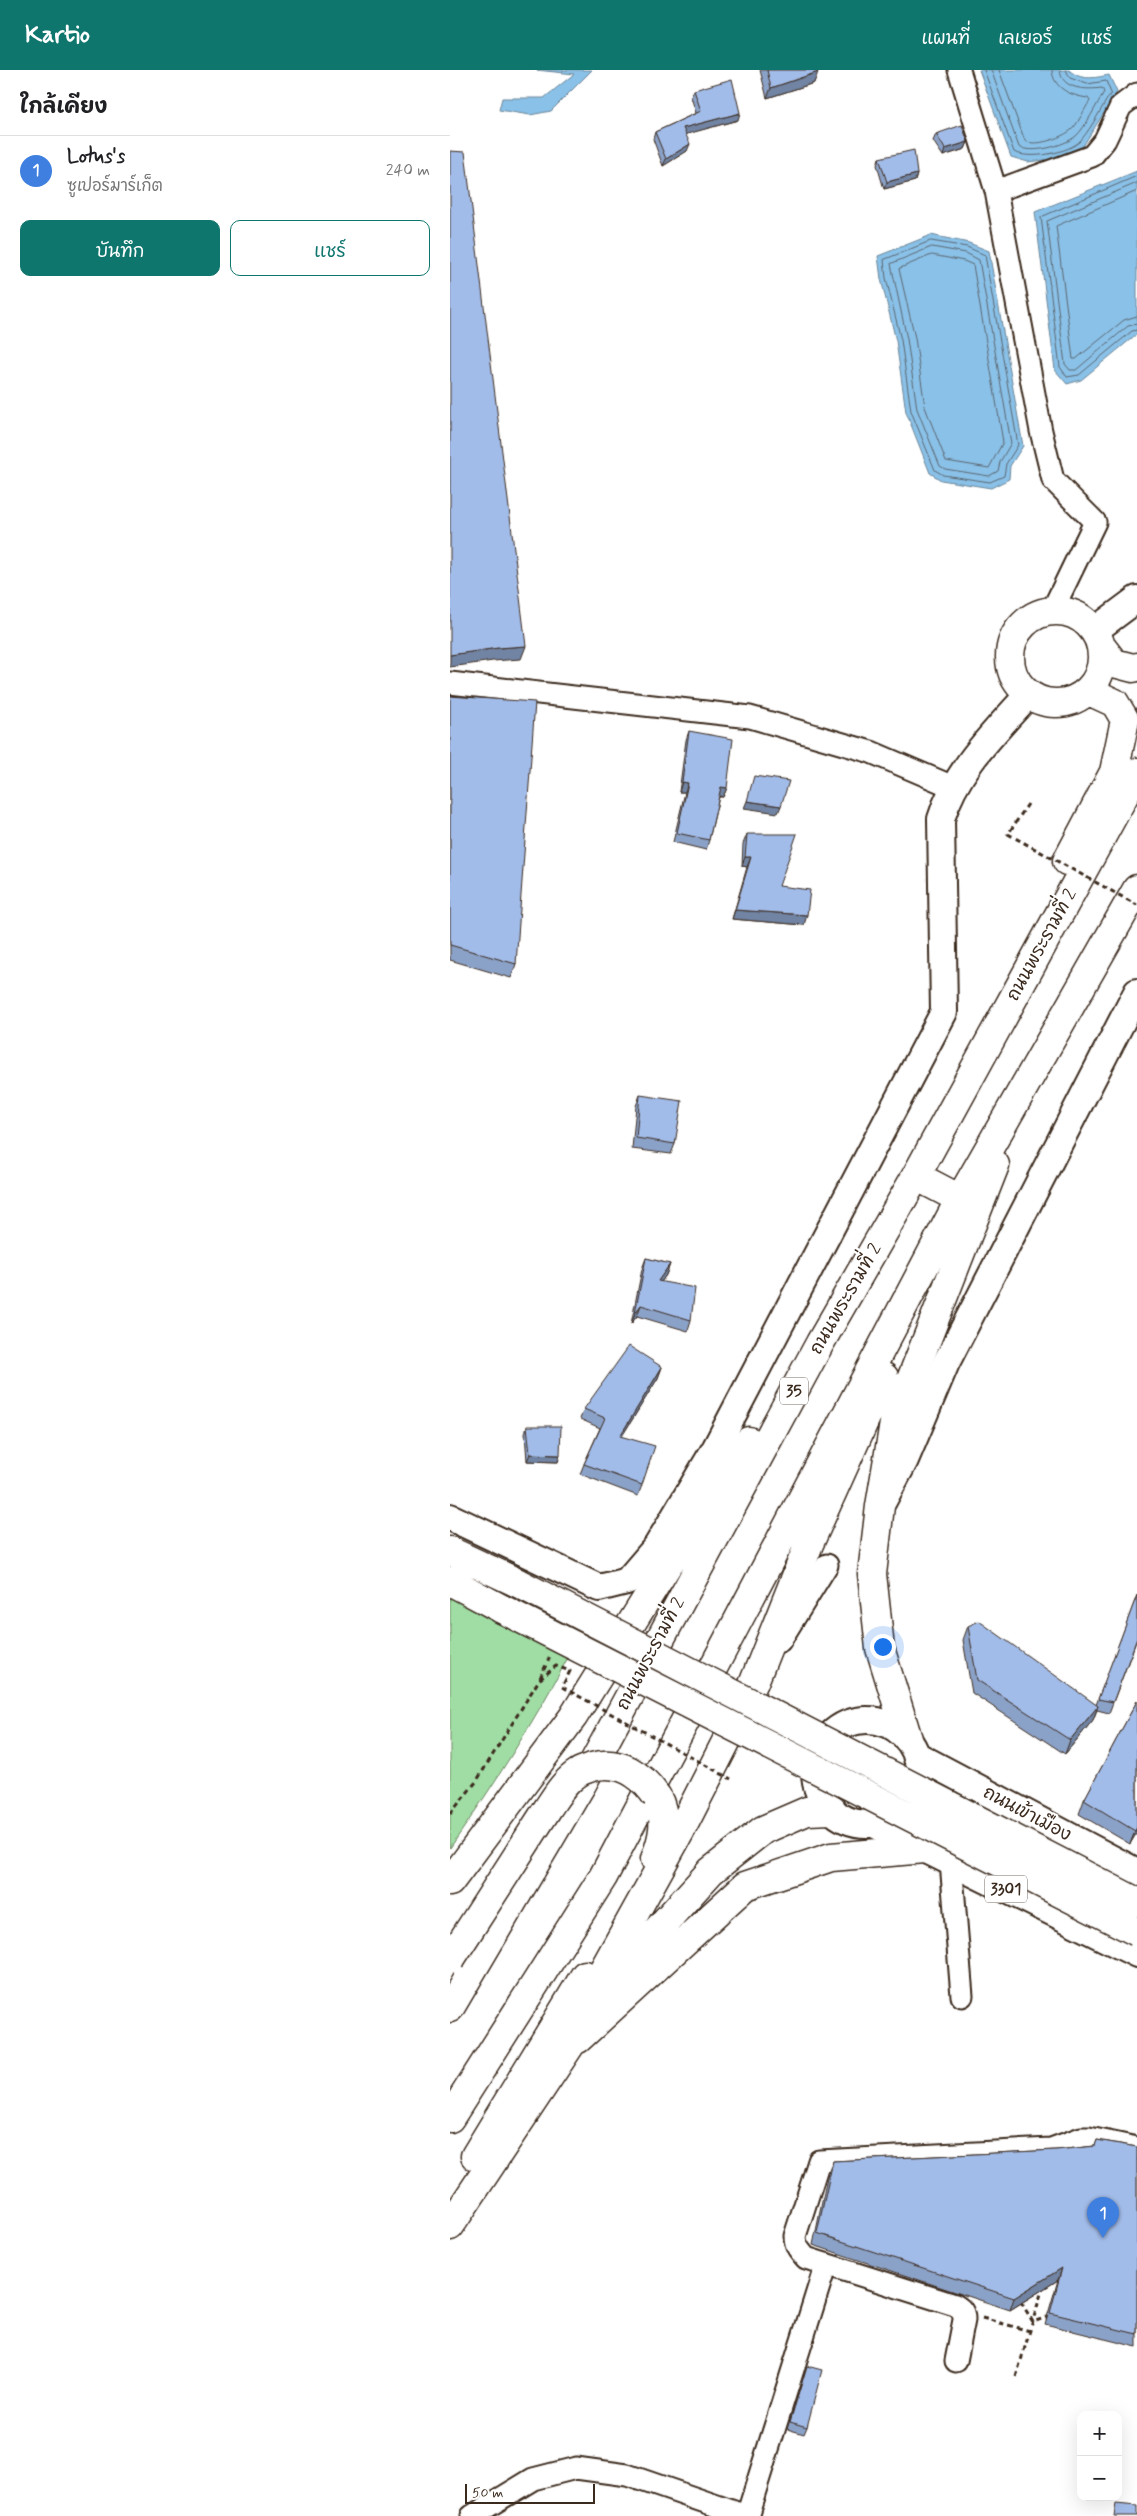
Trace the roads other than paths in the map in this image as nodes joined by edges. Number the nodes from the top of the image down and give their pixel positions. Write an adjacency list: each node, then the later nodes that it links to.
1 (959, 70): 3 (street)
2 (1137, 94): 3 (street)
3 (996, 191): 5 (street)
4 (1137, 599): 6 (main road)
5 (1052, 611): 6 (highway); 10 (highway)
6 (1098, 638): 7 (highway); 9 (highway)
7 (1137, 667)
8 (450, 683): 12 (street)
9 (1088, 691): 10 (highway); 15 (highway)
10 (1028, 696): 12 (main road, 35)
11 (1137, 772): 15 (highway, ถนนพระรามที่ 2 / 35)
12 (954, 787): 21 (main road, 35)
13 (1137, 889): 16 (highway)
14 (1137, 992): 20 (main road)
15 (1012, 999): 17 (highway, ถนนพระรามที่ 2 / 35)
16 (1029, 1077): 18 (highway); 20 (highway)
17 (916, 1176): 18 (highway); 19 (highway, ถนนพระรามที่ 2 / 35)
18 (960, 1199): 25 (highway); 43 (highway)
19 (820, 1343): 35 (highway); 41 (highway, ถนนพระรามที่ 2 / 35)
20 (880, 1506): 28 (highway)
21 (450, 1517)
22 (450, 1551): 36 (highway, bridge)
23 (827, 1565): 25 (street)
24 (450, 1581): 37 (highway, bridge)
25 (751, 1689): 26 (highway); 27 (highway)
26 (732, 1730): 29 (highway); 42 (highway)
27 (827, 1738): 28 (main road, ถนนเข้าเมือง); 29 (main road)
28 (912, 1747): 31 (main road); 34 (main road, ถนนเข้าเมือง)
29 (814, 1771): 30 (main road)
30 (832, 1810): 31 (main road); 42 (highway)
31 (874, 1824): 32 (main road, 3301)
32 (925, 1849): 33 (main road, 3301); 42 (highway)
33 (951, 1862): 38 (main road, 3301); 40 (street)
34 (1137, 1872)
35 (450, 1882)
36 (1137, 1902)
37 (1137, 1932)
38 (1137, 1954)
39 (450, 1960): 45 (highway, bridge)
40 (962, 1996)
41 (450, 2008)
42 (569, 2047): 46 (highway)
43 (450, 2118)
44 (1137, 2148): 47 (street)
45 (450, 2195)
46 (450, 2226)
47 (826, 2264): 48 (street); 50 (street)
48 (956, 2361)
49 (472, 2516): 50 (street)
50 (747, 2516)

